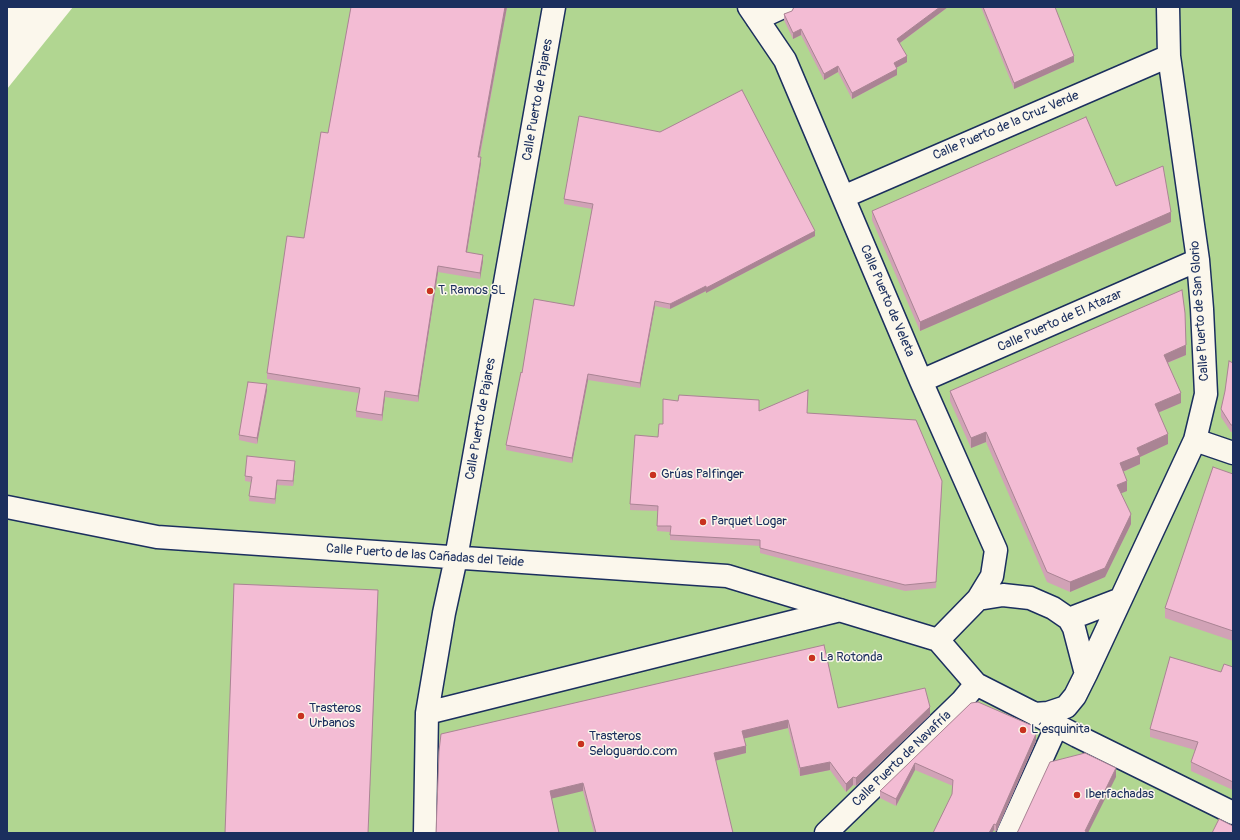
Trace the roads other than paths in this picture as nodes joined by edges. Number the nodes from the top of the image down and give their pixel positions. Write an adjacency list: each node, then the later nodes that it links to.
1 (554, 7): 12 (street, Calle Puerto de Pajares)
2 (783, 7): 4 (street)
3 (1168, 7): 5 (street, Calle Puerto de San Glorio)
4 (753, 13): 6 (street, Calle Puerto de Veleta)
5 (1169, 56): 6 (street, Calle Puerto de la Cruz Verde); 7 (street, Calle Puerto de San Glorio)
6 (843, 196): 8 (street, Calle Puerto de Veleta)
7 (1198, 260): 8 (street, Calle Puerto de El Atazar); 9 (street, Calle Puerto de San Glorio)
8 (921, 381): 13 (street, Calle Puerto de Veleta)
9 (1195, 440): 10 (street); 14 (street, Calle Puerto de San Glorio)
10 (1233, 453)
11 (7, 507): 12 (street, Calle Puerto de las Cañadas del Teide)
12 (456, 558): 15 (street, Calle Puerto de las Cañadas del Teide); 21 (street, Calle Puerto de Pajares)
13 (978, 599): 16 (street); 17 (street)
14 (1121, 599): 16 (street); 18 (street, Calle Puerto de San Glorio)
15 (840, 610): 17 (street, Calle Puerto de las Cañadas del Teide); 21 (street)
16 (1069, 619): 18 (street)
17 (938, 640): 19 (street)
18 (1086, 674): 20 (street)
19 (976, 684): 22 (street); 27 (street, Calle Puerto de Navafría)
20 (1075, 696): 22 (street); 24 (street)
21 (426, 713): 26 (street, Calle Puerto de Pajares)
22 (1035, 714): 23 (street)
23 (1057, 725): 24 (street); 28 (street)
24 (1093, 743): 25 (street)
25 (1233, 812)
26 (425, 833)
27 (826, 833)
28 (1008, 833)

